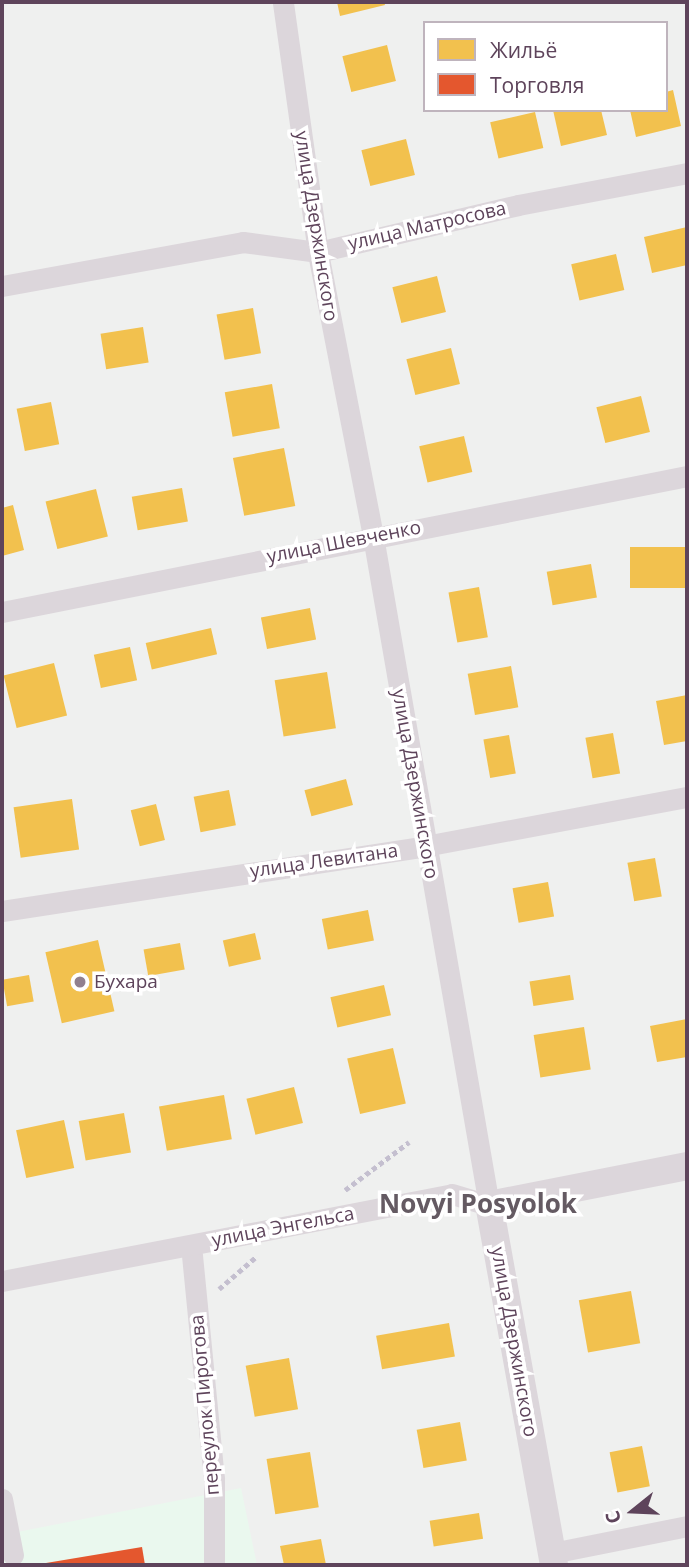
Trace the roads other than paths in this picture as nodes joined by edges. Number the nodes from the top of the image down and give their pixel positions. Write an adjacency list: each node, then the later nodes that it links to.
1 (283, 2): 3 (street, улица Дзержинского)
2 (687, 173): 3 (street, улица Матросова)
3 (318, 252): 4 (street, улица Матросова); 6 (street, улица Дзержинского)
4 (2, 286)
5 (687, 476): 6 (street, улица Шевченко)
6 (373, 536): 7 (street, улица Шевченко); 9 (street, улица Дзержинского)
7 (2, 612)
8 (687, 797): 9 (street, улица Левитана)
9 (425, 846): 10 (street, улица Левитана); 12 (street, улица Дзержинского)
10 (2, 911)
11 (687, 1166): 12 (street, улица Энгельса)
12 (489, 1205): 13 (street, улица Энгельса); 18 (street, улица Дзержинского)
13 (191, 1245): 14 (street, улица Энгельса); 19 (street, переулок Пирогова)
14 (2, 1281)
15 (2, 1499): 17 (street)
16 (687, 1526): 18 (street)
17 (13, 1555)
18 (553, 1559)
19 (214, 1565)

